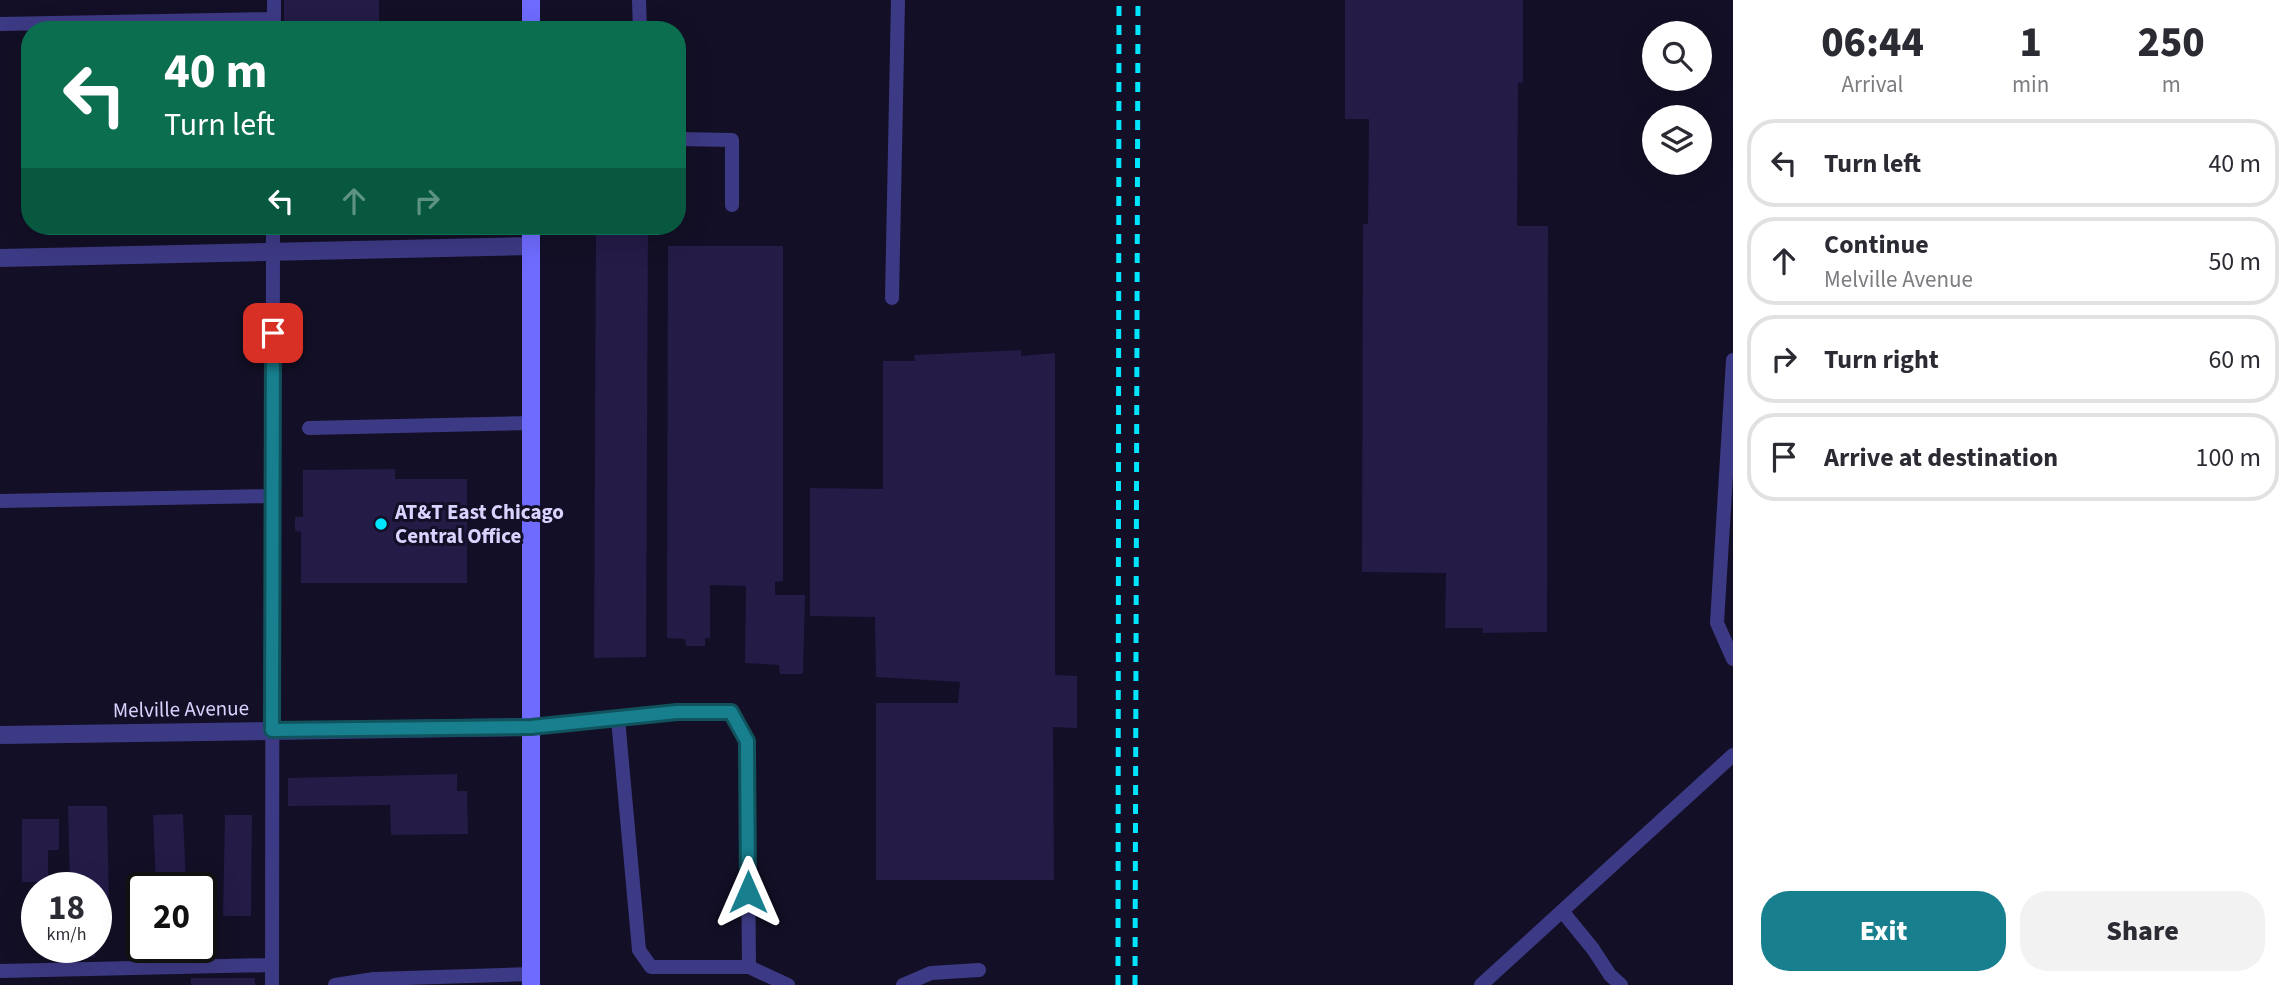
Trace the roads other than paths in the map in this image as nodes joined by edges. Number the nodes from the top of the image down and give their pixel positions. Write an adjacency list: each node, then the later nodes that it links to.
1 (274, 0): 5 (lane)
2 (531, 0): 6 (main road)
3 (639, 0): 7 (lane)
4 (898, 0): 17 (lane)
5 (274, 21)
6 (531, 21)
7 (640, 21)
8 (0, 24): 9 (lane)
9 (21, 24)
10 (686, 139): 11 (lane)
11 (733, 205)
12 (273, 235): 15 (lane)
13 (531, 235): 14 (main road)
14 (531, 246): 15 (street); 19 (main road)
15 (273, 252): 16 (street); 21 (lane)
16 (0, 258)
17 (892, 298)
18 (1733, 360): 23 (lane)
19 (531, 423): 20 (lane); 25 (main road)
20 (309, 428)
21 (273, 496): 22 (lane); 26 (lane)
22 (0, 501)
23 (1733, 659)
24 (618, 719): 25 (lane); 31 (lane); 31 (lane)
25 (531, 727): 26 (street, Melville Avenue); 34 (main road)
26 (272, 730): 27 (street, Melville Avenue); 30 (lane)
27 (0, 735)
28 (1733, 755): 29 (lane)
29 (1562, 911): 40 (lane); 41 (lane)
30 (272, 965): 33 (lane); 36 (lane)
31 (749, 967): 38 (lane)
32 (979, 970): 39 (lane)
33 (0, 971)
34 (531, 980): 35 (lane)
35 (433, 981): 37 (lane)
36 (272, 985)
37 (335, 985)
38 (788, 985)
39 (903, 985)
40 (1481, 985)
41 (1621, 985)

